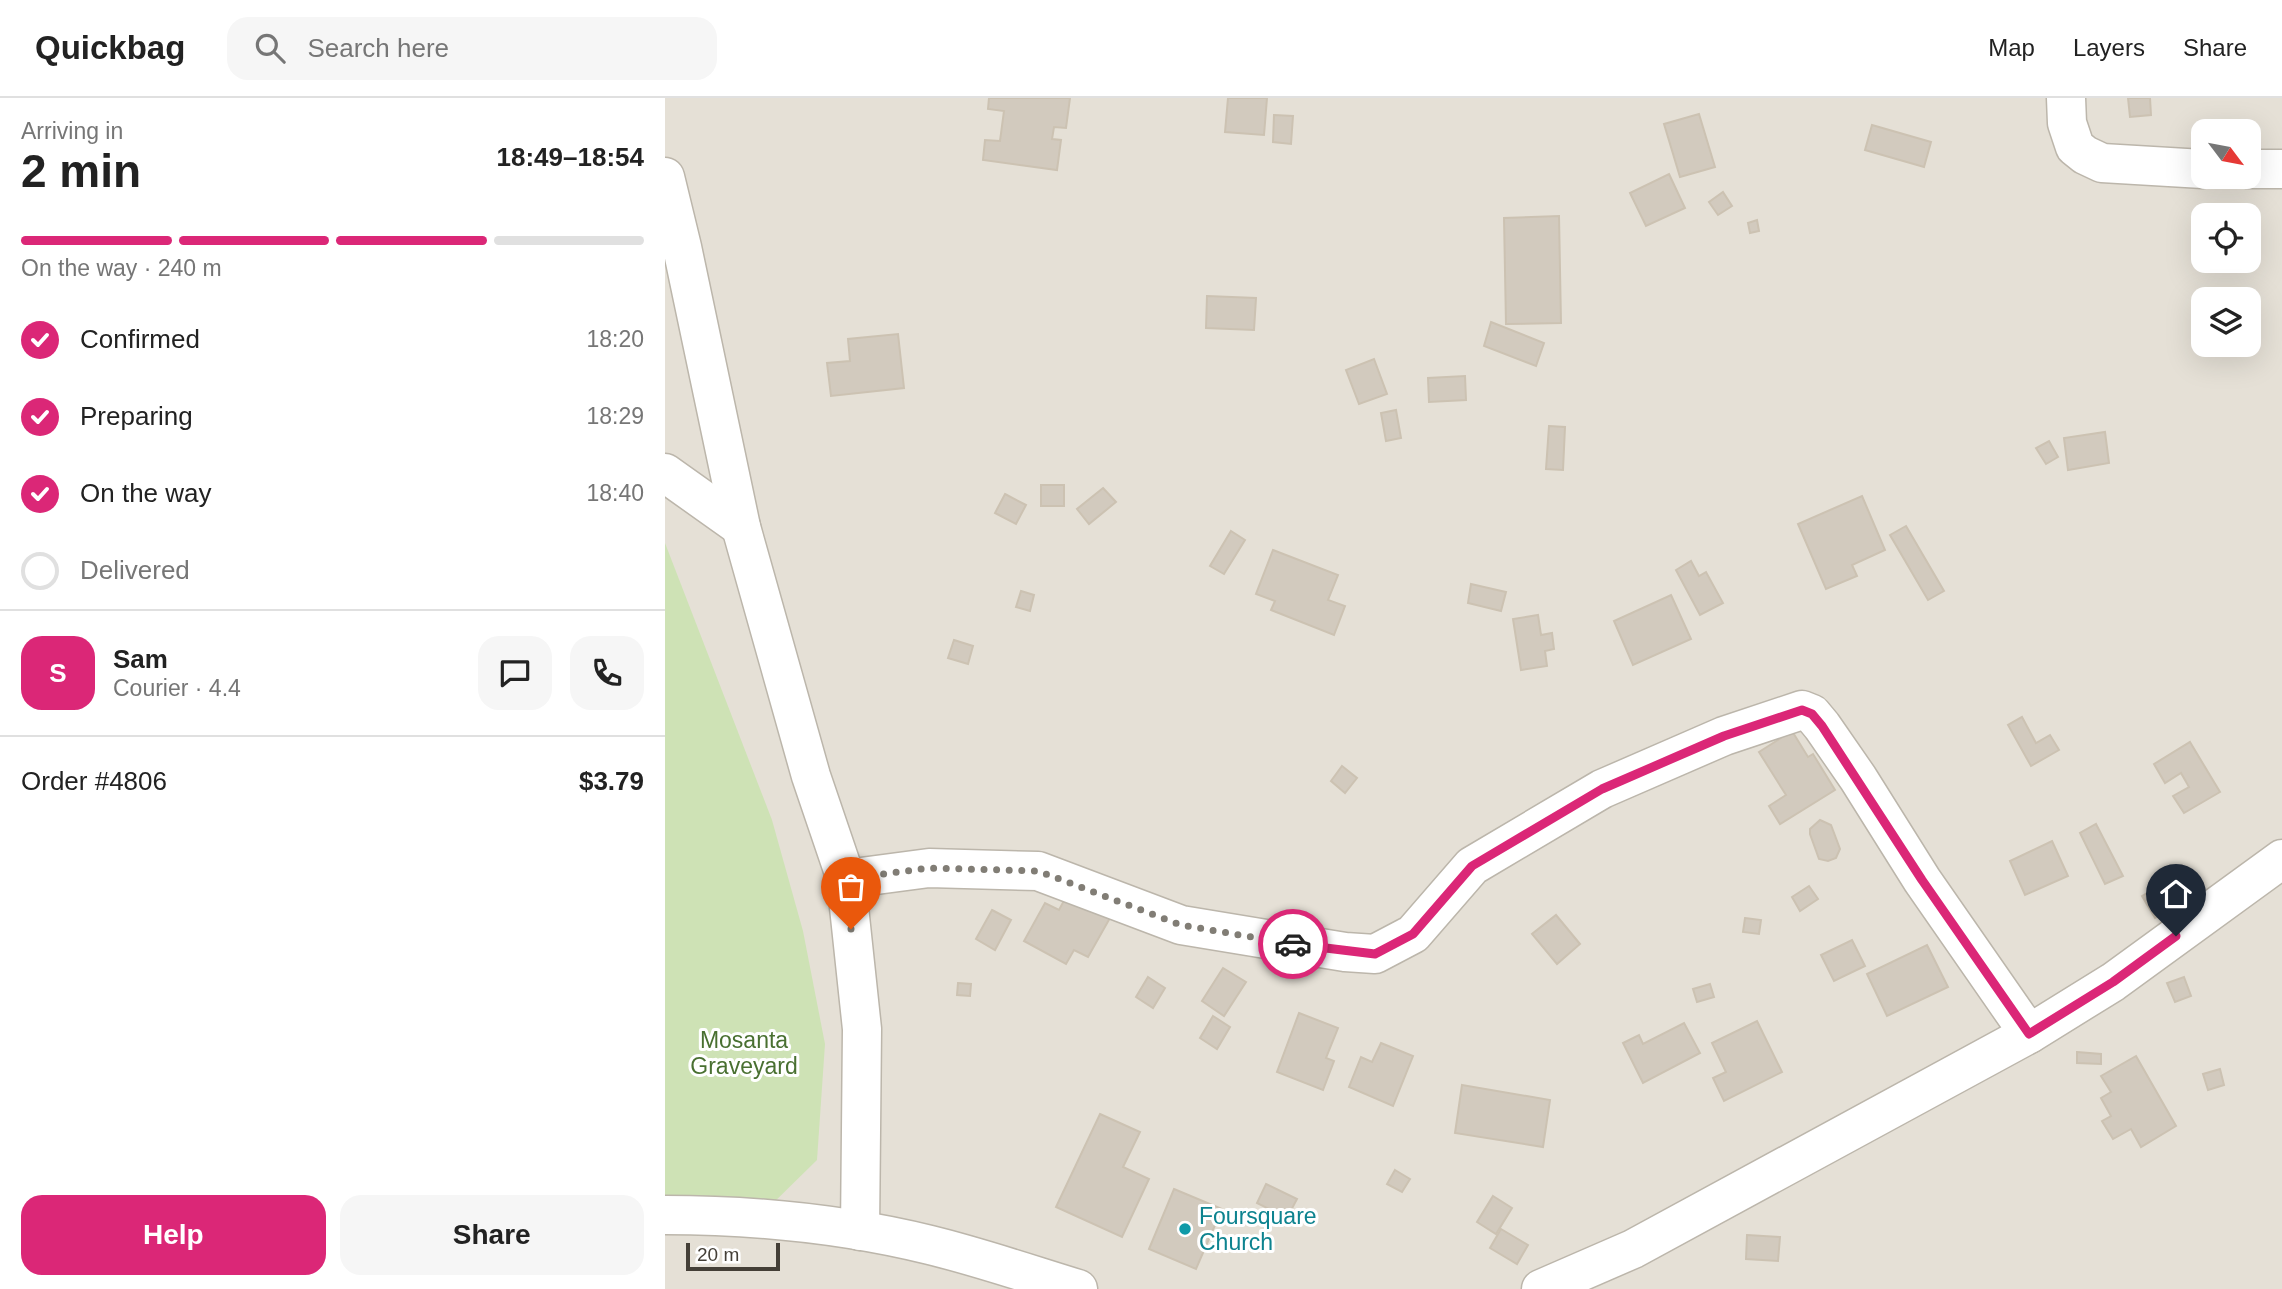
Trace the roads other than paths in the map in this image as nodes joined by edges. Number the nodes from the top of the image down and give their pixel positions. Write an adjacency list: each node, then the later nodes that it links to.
1 (2066, 98): 2 (street)
2 (2191, 168)
3 (2261, 169): 4 (street)
4 (2282, 169)
5 (665, 177): 7 (street)
6 (665, 473): 7 (street)
7 (741, 527): 9 (street)
8 (2282, 859): 10 (street)
9 (846, 879): 10 (street); 12 (street)
10 (2029, 1034): 14 (street)
11 (665, 1215): 12 (street)
12 (860, 1231): 13 (street)
13 (1078, 1289)
14 (1541, 1289)

